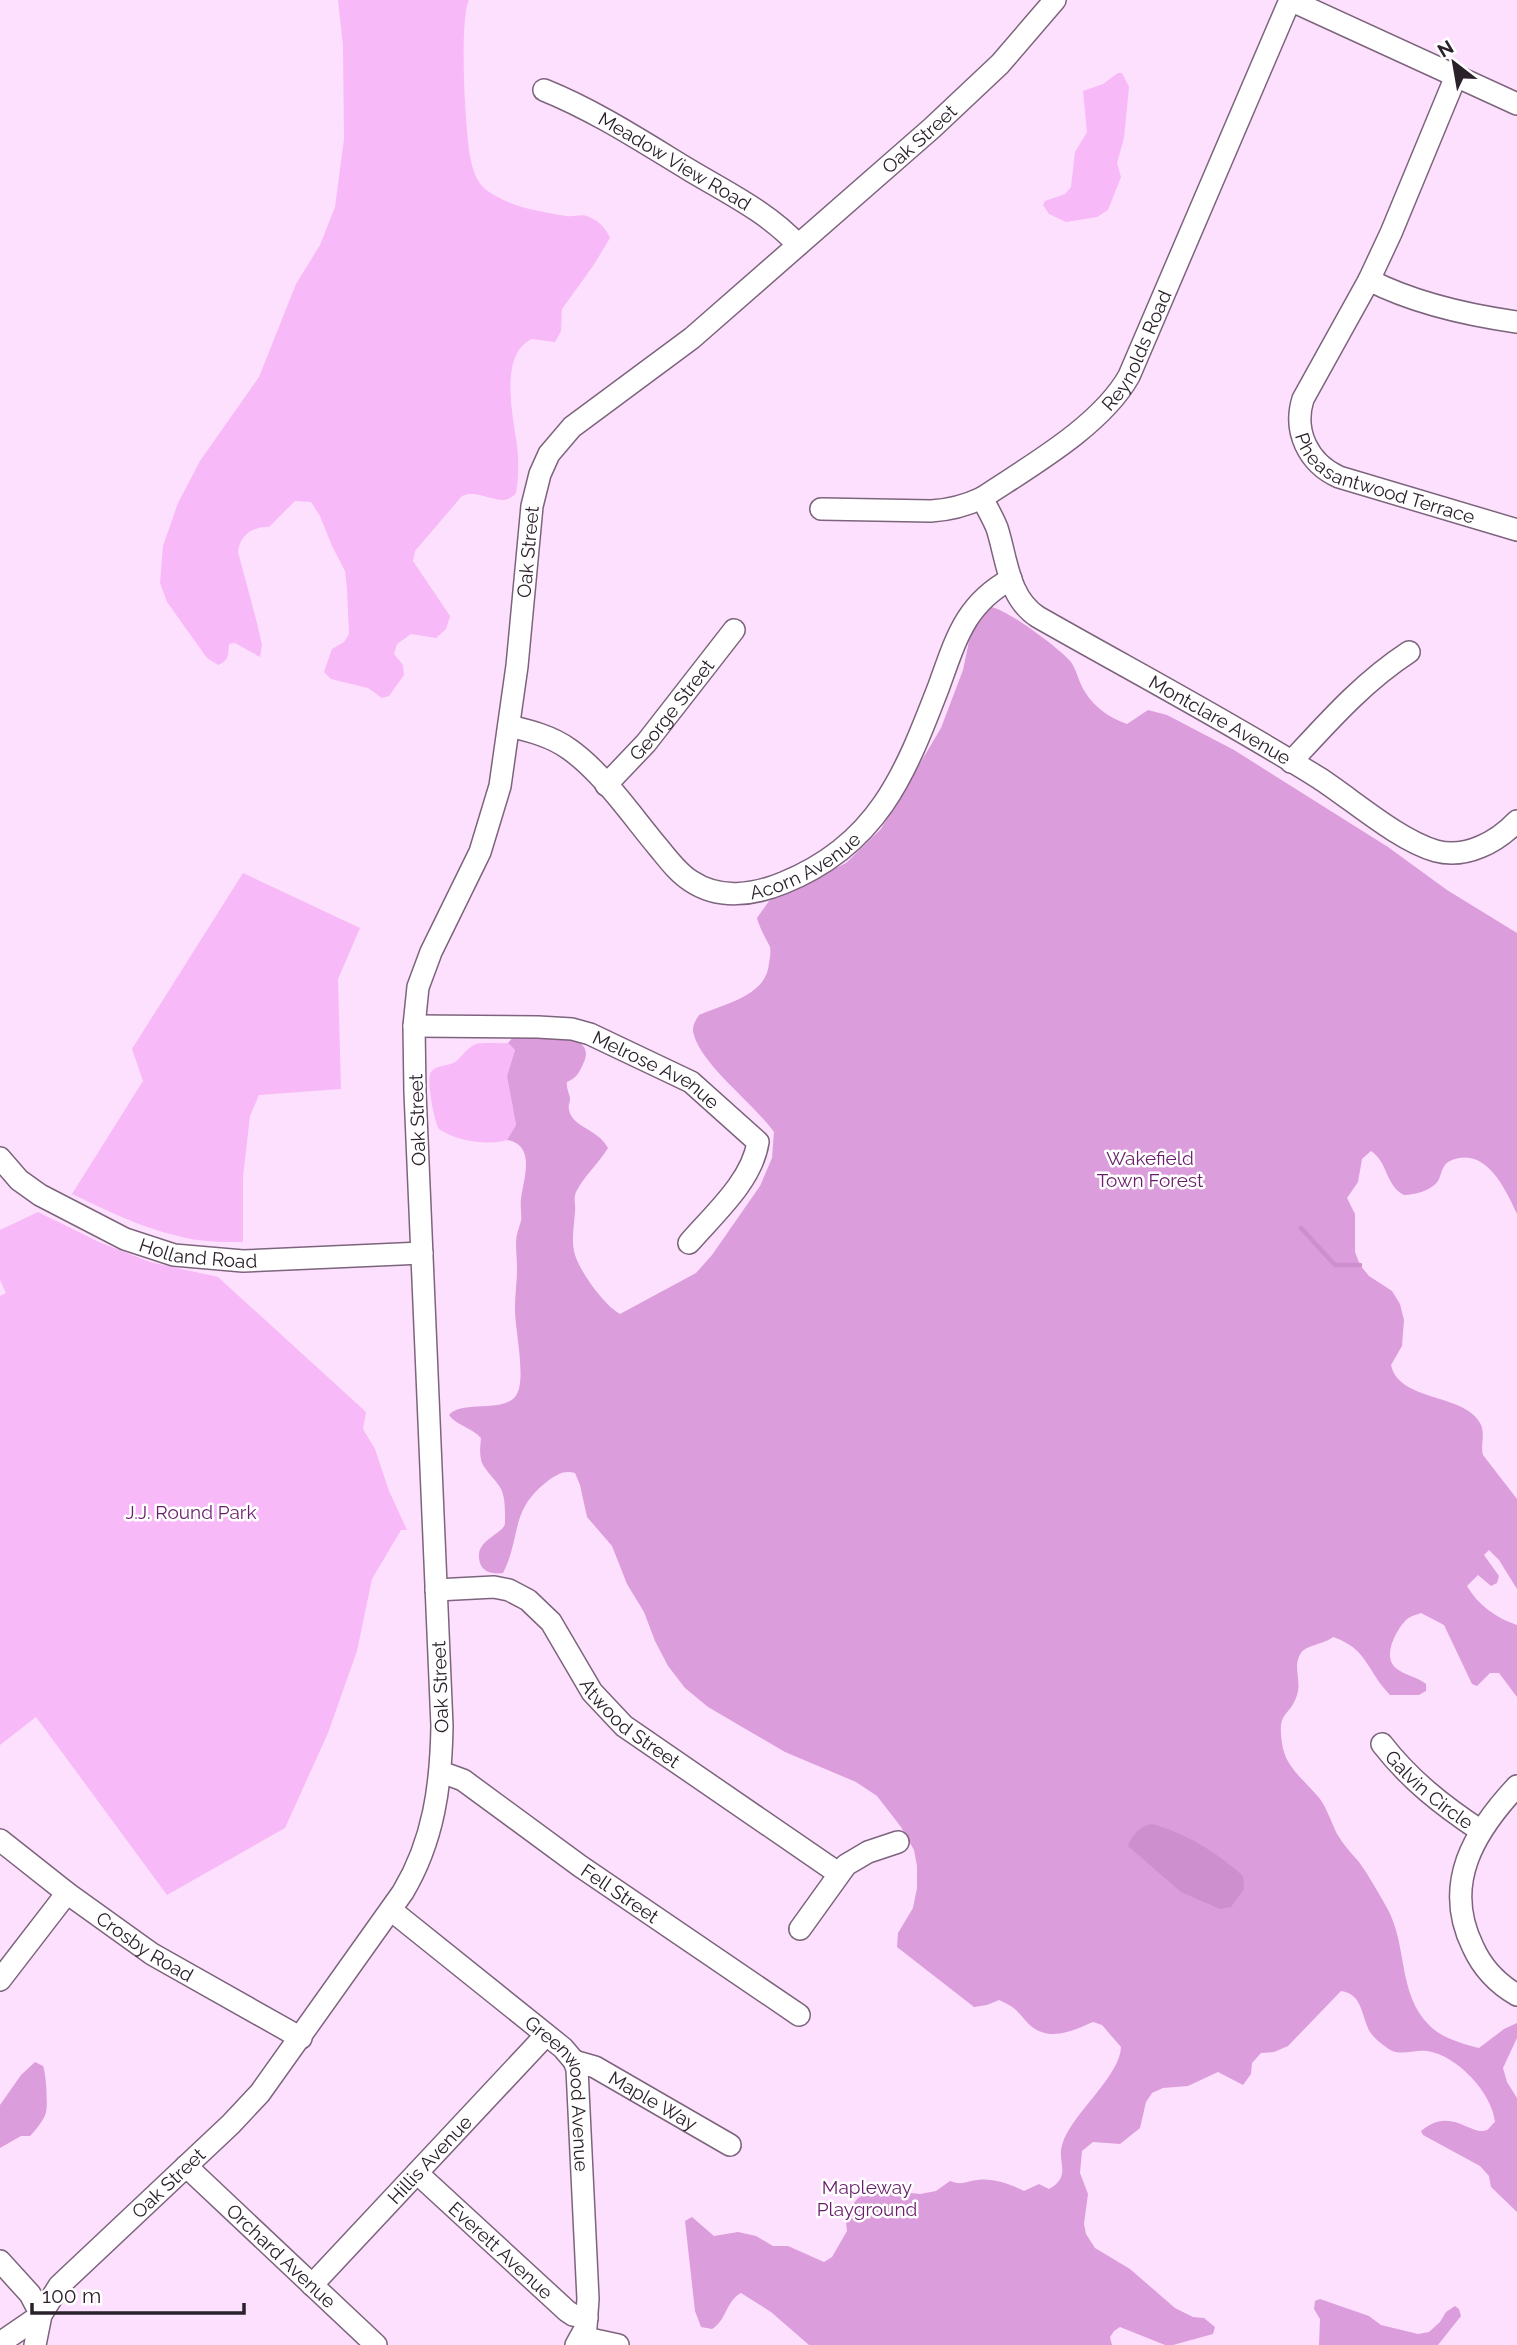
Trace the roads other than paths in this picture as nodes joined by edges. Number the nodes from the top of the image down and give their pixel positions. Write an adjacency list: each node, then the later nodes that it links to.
1 (1055, 0): 6 (street, Oak Street)
2 (1290, 0): 3 (street); 9 (street, Reynolds Road)
3 (1457, 76): 5 (street); 7 (street, Pheasantwood Terrace)
4 (544, 90): 6 (street, Meadow View Road)
5 (1517, 104)
6 (798, 245): 15 (street, Oak Street)
7 (1369, 280): 8 (street); 11 (street, Pheasantwood Terrace)
8 (1517, 322)
9 (982, 498): 10 (street, Reynolds Road); 12 (street, Montclare Avenue)
10 (821, 509)
11 (1517, 530)
12 (1011, 579): 16 (street, Montclare Avenue); 17 (street, Acorn Avenue)
13 (734, 630): 17 (street, George Street)
14 (1409, 652): 16 (street)
15 (509, 726): 17 (street, Acorn Avenue); 19 (street, Oak Street)
16 (1291, 762): 18 (street, Montclare Avenue)
17 (606, 785)
18 (1516, 823)
19 (414, 1026): 21 (street, Melrose Avenue); 22 (street, Oak Street)
20 (0, 1158): 22 (street, Holland Road)
21 (689, 1243)
22 (422, 1253): 23 (street, Oak Street)
23 (436, 1590): 25 (street, Oak Street); 30 (street, Atwood Street)
24 (1382, 1744): 27 (street, Galvin Circle)
25 (440, 1772): 32 (street, Oak Street); 36 (street, Fell Street)
26 (1517, 1786): 27 (street)
27 (1481, 1831): 35 (street)
28 (0, 1840): 31 (street, Crosby Road)
29 (898, 1842): 30 (street)
30 (838, 1872): 33 (street)
31 (67, 1894): 34 (street); 38 (street, Crosby Road)
32 (391, 1910): 37 (street, Greenwood Avenue); 38 (street, Oak Street)
33 (800, 1929)
34 (0, 1980)
35 (1517, 1995)
36 (799, 2015)
37 (545, 2035): 39 (street, Greenwood Avenue); 42 (street, Hillis Avenue)
38 (301, 2038): 41 (street, Oak Street)
39 (574, 2061): 40 (street, Maple Way); 46 (street, Greenwood Avenue)
40 (730, 2145)
41 (186, 2166): 44 (street, Orchard Avenue); 45 (street, Oak Street)
42 (417, 2173): 44 (street, Hillis Avenue); 46 (street, Everett Avenue)
43 (0, 2261): 45 (street)
44 (312, 2285): 47 (street, Orchard Avenue)
45 (41, 2315): 48 (street); 49 (street, Oak Street)
46 (582, 2333): 50 (street, Everett Avenue)
47 (363, 2341)
48 (0, 2343)
49 (35, 2345)
50 (618, 2345)

